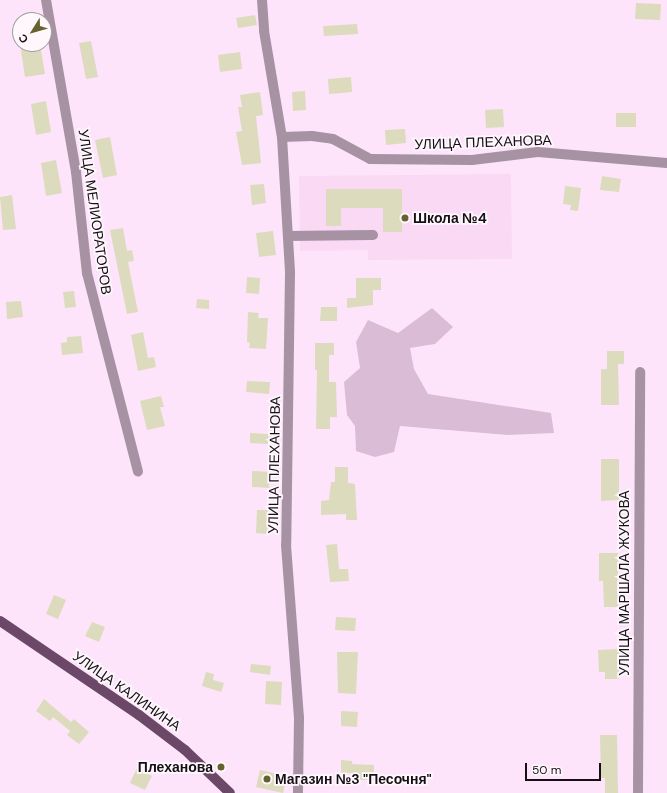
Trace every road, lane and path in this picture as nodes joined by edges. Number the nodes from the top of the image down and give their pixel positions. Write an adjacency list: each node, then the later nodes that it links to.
1 (46, 0): 8 (street, УЛИЦА МЕЛИОРАТОРОВ)
2 (262, 0): 3 (street, УЛИЦА ПЛЕХАНОВА)
3 (282, 137): 4 (street, УЛИЦА ПЛЕХАНОВА); 6 (street, УЛИЦА ПЛЕХАНОВА)
4 (667, 163)
5 (373, 235): 6 (street)
6 (288, 236): 11 (street, УЛИЦА ПЛЕХАНОВА)
7 (640, 372): 12 (street, УЛИЦА МАРШАЛА ЖУКОВА)
8 (138, 472)
9 (0, 621): 10 (main road, УЛИЦА КАЛИНИНА)
10 (230, 793)
11 (298, 793)
12 (638, 793)

